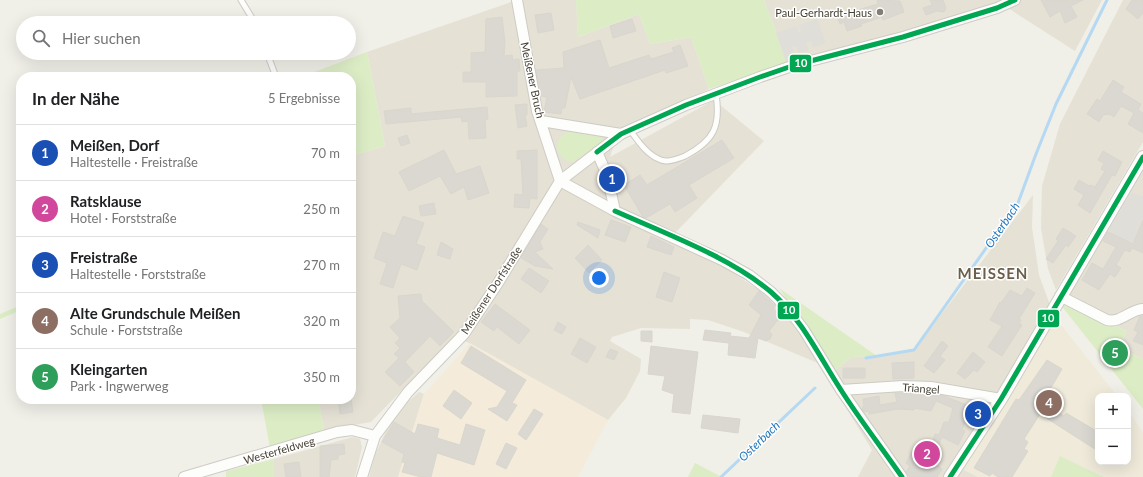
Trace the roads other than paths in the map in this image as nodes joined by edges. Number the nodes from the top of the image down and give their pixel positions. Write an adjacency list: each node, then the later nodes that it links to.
1 (241, 0): 4 (lane)
2 (517, 0): 8 (street, Meißener Bruch)
3 (1015, 0): 7 (street, Meißener Dorfstraße)
4 (251, 16)
5 (270, 60): 6 (lane)
6 (274, 72)
7 (716, 94): 9 (street, Meißener Dorfstraße); 9 (lane)
8 (541, 121): 9 (street); 12 (street, Meißener Bruch)
9 (626, 132): 10 (street, Meißener Dorfstraße)
10 (597, 152): 12 (street, Meißener Dorfstraße); 13 (street)
11 (1143, 157): 14 (street)
12 (560, 181): 13 (street); 18 (street, Meißener Dorfstraße)
13 (615, 211): 16 (street)
14 (1060, 296): 15 (street); 17 (street)
15 (1143, 309)
16 (841, 390): 17 (street, Triangel); 21 (street)
17 (1001, 399): 22 (street)
18 (375, 436): 19 (street, Westerfeldweg); 20 (street, Meißener Dorfstraße)
19 (184, 477)
20 (362, 477)
21 (902, 477)
22 (950, 477)

